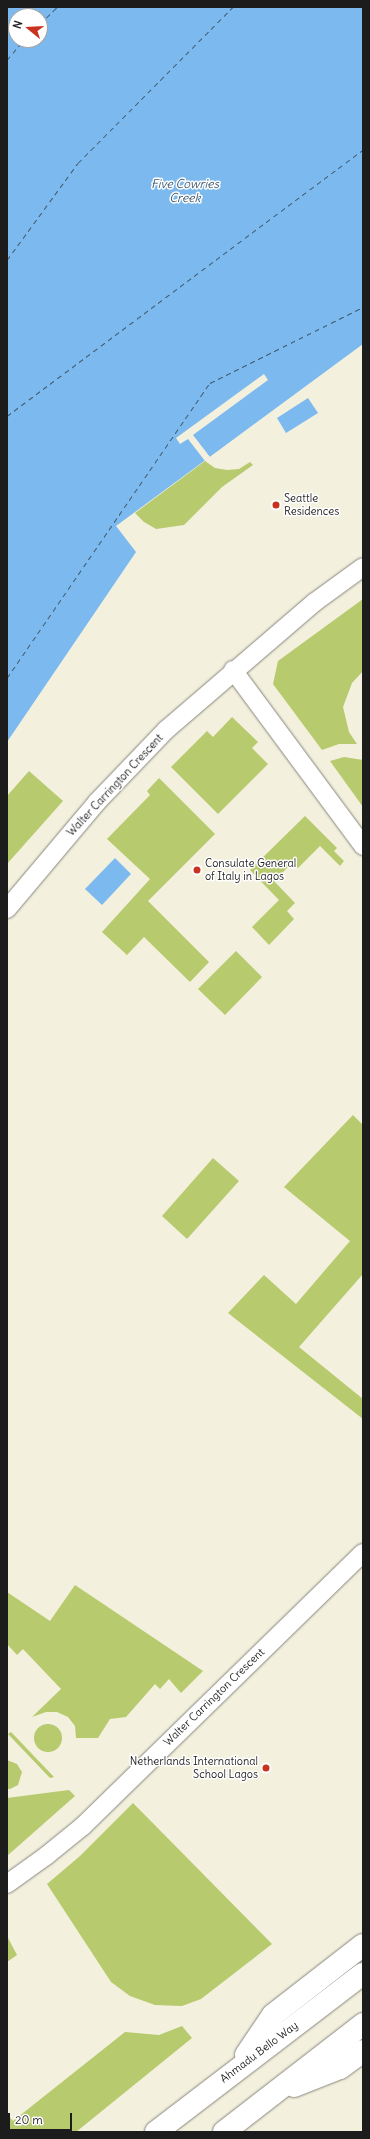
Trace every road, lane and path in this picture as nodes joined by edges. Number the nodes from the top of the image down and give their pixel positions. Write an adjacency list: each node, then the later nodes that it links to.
1 (363, 568): 2 (street, Walter Carrington Crescent)
2 (233, 670): 3 (street); 4 (street, Walter Carrington Crescent)
3 (363, 846)
4 (7, 909)
5 (363, 1553): 6 (street, Walter Carrington Crescent)
6 (7, 1884)
7 (363, 1945): 11 (highway)
8 (363, 1974): 11 (highway, Ahmadu Bello Way)
9 (363, 2024): 12 (highway)
10 (363, 2051): 12 (highway)
11 (236, 2070): 13 (highway, Ahmadu Bello Way)
12 (274, 2093): 14 (highway)
13 (156, 2132)
14 (224, 2132)

